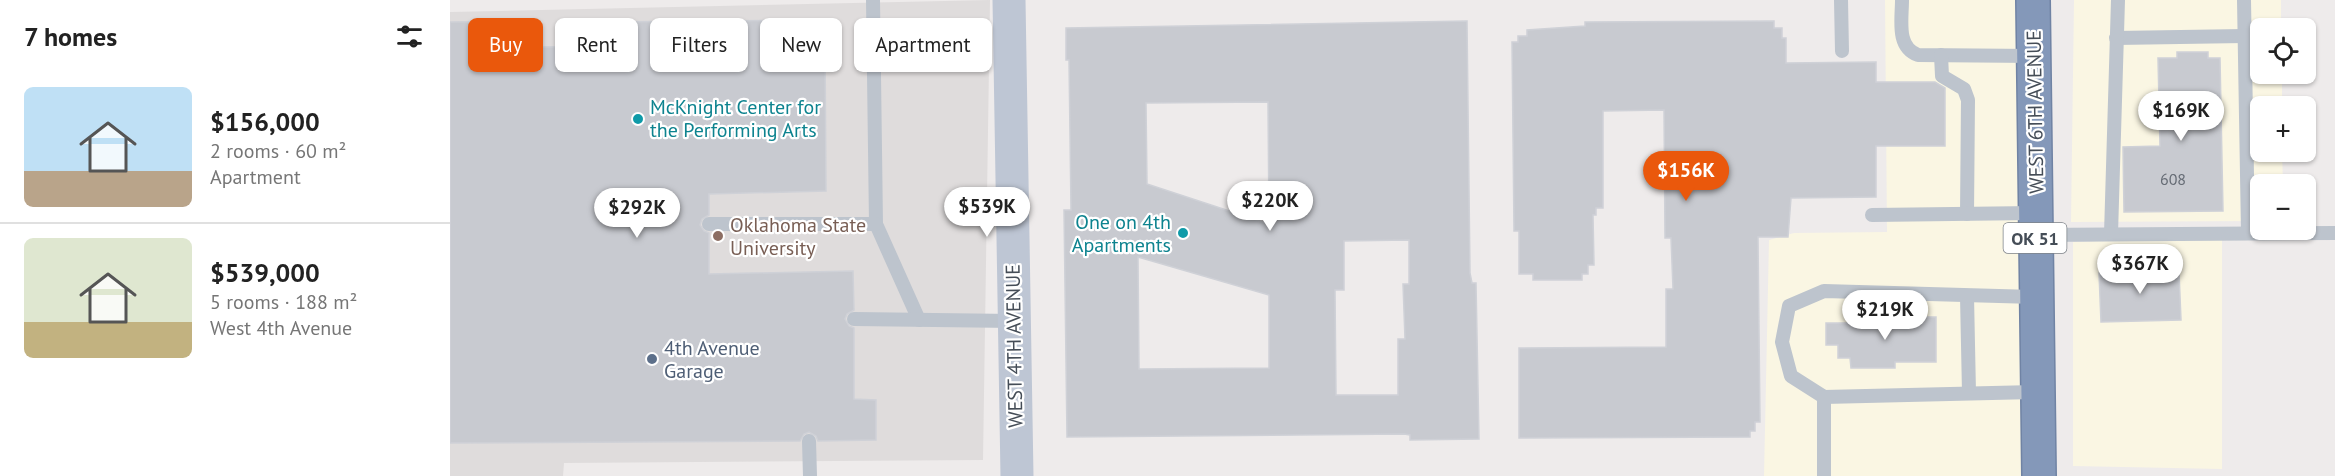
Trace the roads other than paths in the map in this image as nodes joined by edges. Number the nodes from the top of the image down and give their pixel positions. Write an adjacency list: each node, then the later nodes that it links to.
1 (873, 0): 16 (lane)
2 (1009, 0): 25 (street, WEST 4TH AVENUE)
3 (1841, 0): 10 (lane)
4 (1902, 0): 11 (lane)
5 (2033, 0): 12 (highway, WEST 6TH AVENUE / OK 51)
6 (2118, 0): 9 (lane)
7 (2244, 0): 8 (lane)
8 (2244, 36): 9 (lane); 18 (lane)
9 (2116, 38): 20 (lane)
10 (1842, 51)
11 (1941, 55): 12 (lane); 13 (lane)
12 (2034, 56): 17 (highway, WEST 6TH AVENUE / OK 51)
13 (1967, 214): 14 (lane); 17 (lane)
14 (1872, 215)
15 (709, 224): 16 (lane)
16 (876, 224): 24 (lane)
17 (2036, 224): 20 (lane); 22 (highway, WEST 6TH AVENUE / OK 51)
18 (2248, 233): 19 (lane); 20 (lane)
19 (2335, 233)
20 (2111, 234)
21 (1967, 296): 22 (lane); 27 (lane); 28 (lane)
22 (2036, 297): 26 (highway, WEST 6TH AVENUE / OK 51)
23 (854, 319): 24 (lane)
24 (919, 320): 25 (lane)
25 (1014, 321): 31 (street, WEST 4TH AVENUE)
26 (2037, 392): 27 (lane); 33 (highway, WEST 6TH AVENUE / OK 51)
27 (1969, 393): 28 (lane)
28 (1824, 396): 32 (lane)
29 (809, 441): 30 (lane)
30 (810, 476)
31 (1017, 476)
32 (1824, 476)
33 (2039, 476)

